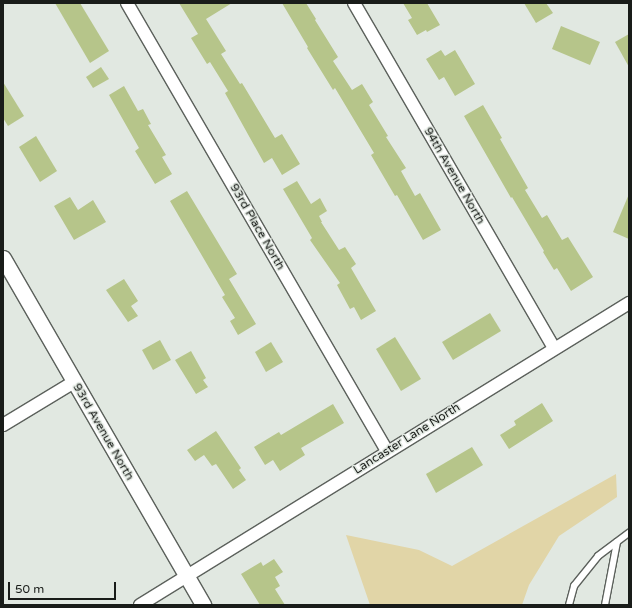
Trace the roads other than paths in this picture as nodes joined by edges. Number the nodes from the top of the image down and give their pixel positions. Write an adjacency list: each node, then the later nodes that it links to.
1 (127, 3): 8 (street, 93rd Place North)
2 (354, 3): 5 (street, 94th Avenue North)
3 (3, 258): 6 (street, 93rd Avenue North)
4 (629, 303): 5 (street, Lancaster Lane North)
5 (554, 348): 8 (street, Lancaster Lane North)
6 (74, 382): 7 (street); 11 (street, 93rd Avenue North)
7 (3, 425)
8 (387, 451): 11 (street, Lancaster Lane North)
9 (629, 533): 10 (lane)
10 (617, 542): 14 (lane); 15 (lane)
11 (187, 577): 12 (street, Lancaster Lane North); 13 (street, 93rd Avenue North)
12 (140, 605)
13 (203, 605)
14 (569, 605)
15 (605, 605)

